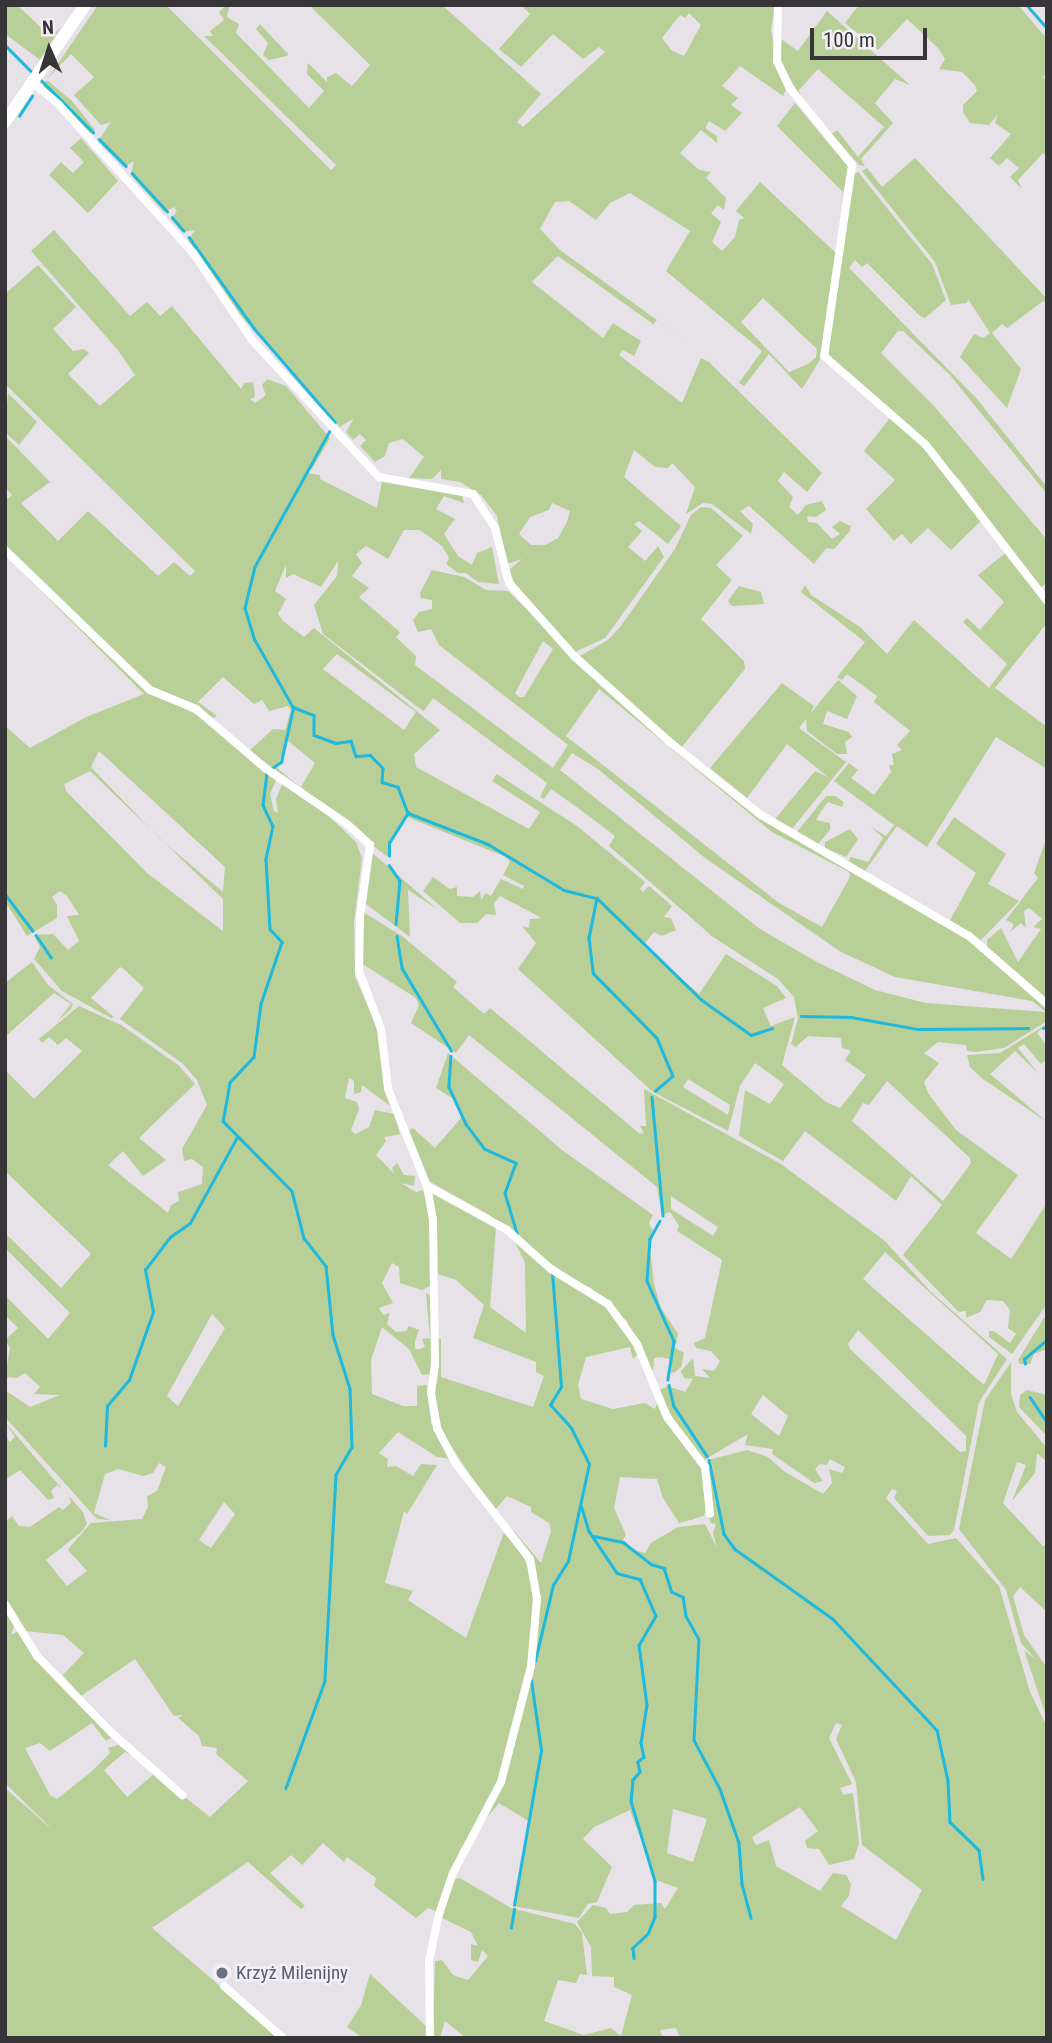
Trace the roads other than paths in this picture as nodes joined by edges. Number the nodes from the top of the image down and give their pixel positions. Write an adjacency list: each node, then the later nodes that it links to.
1 (85, 5): 3 (main road)
2 (778, 5): 6 (street)
3 (35, 78): 4 (main road); 7 (street)
4 (5, 122)
5 (5, 550): 8 (street)
6 (1047, 601)
7 (1047, 1004)
8 (427, 1186): 9 (street); 14 (street)
9 (710, 1514)
10 (5, 1604): 11 (street)
11 (182, 1795)
12 (223, 1986): 13 (street)
13 (283, 2038)
14 (430, 2038)

